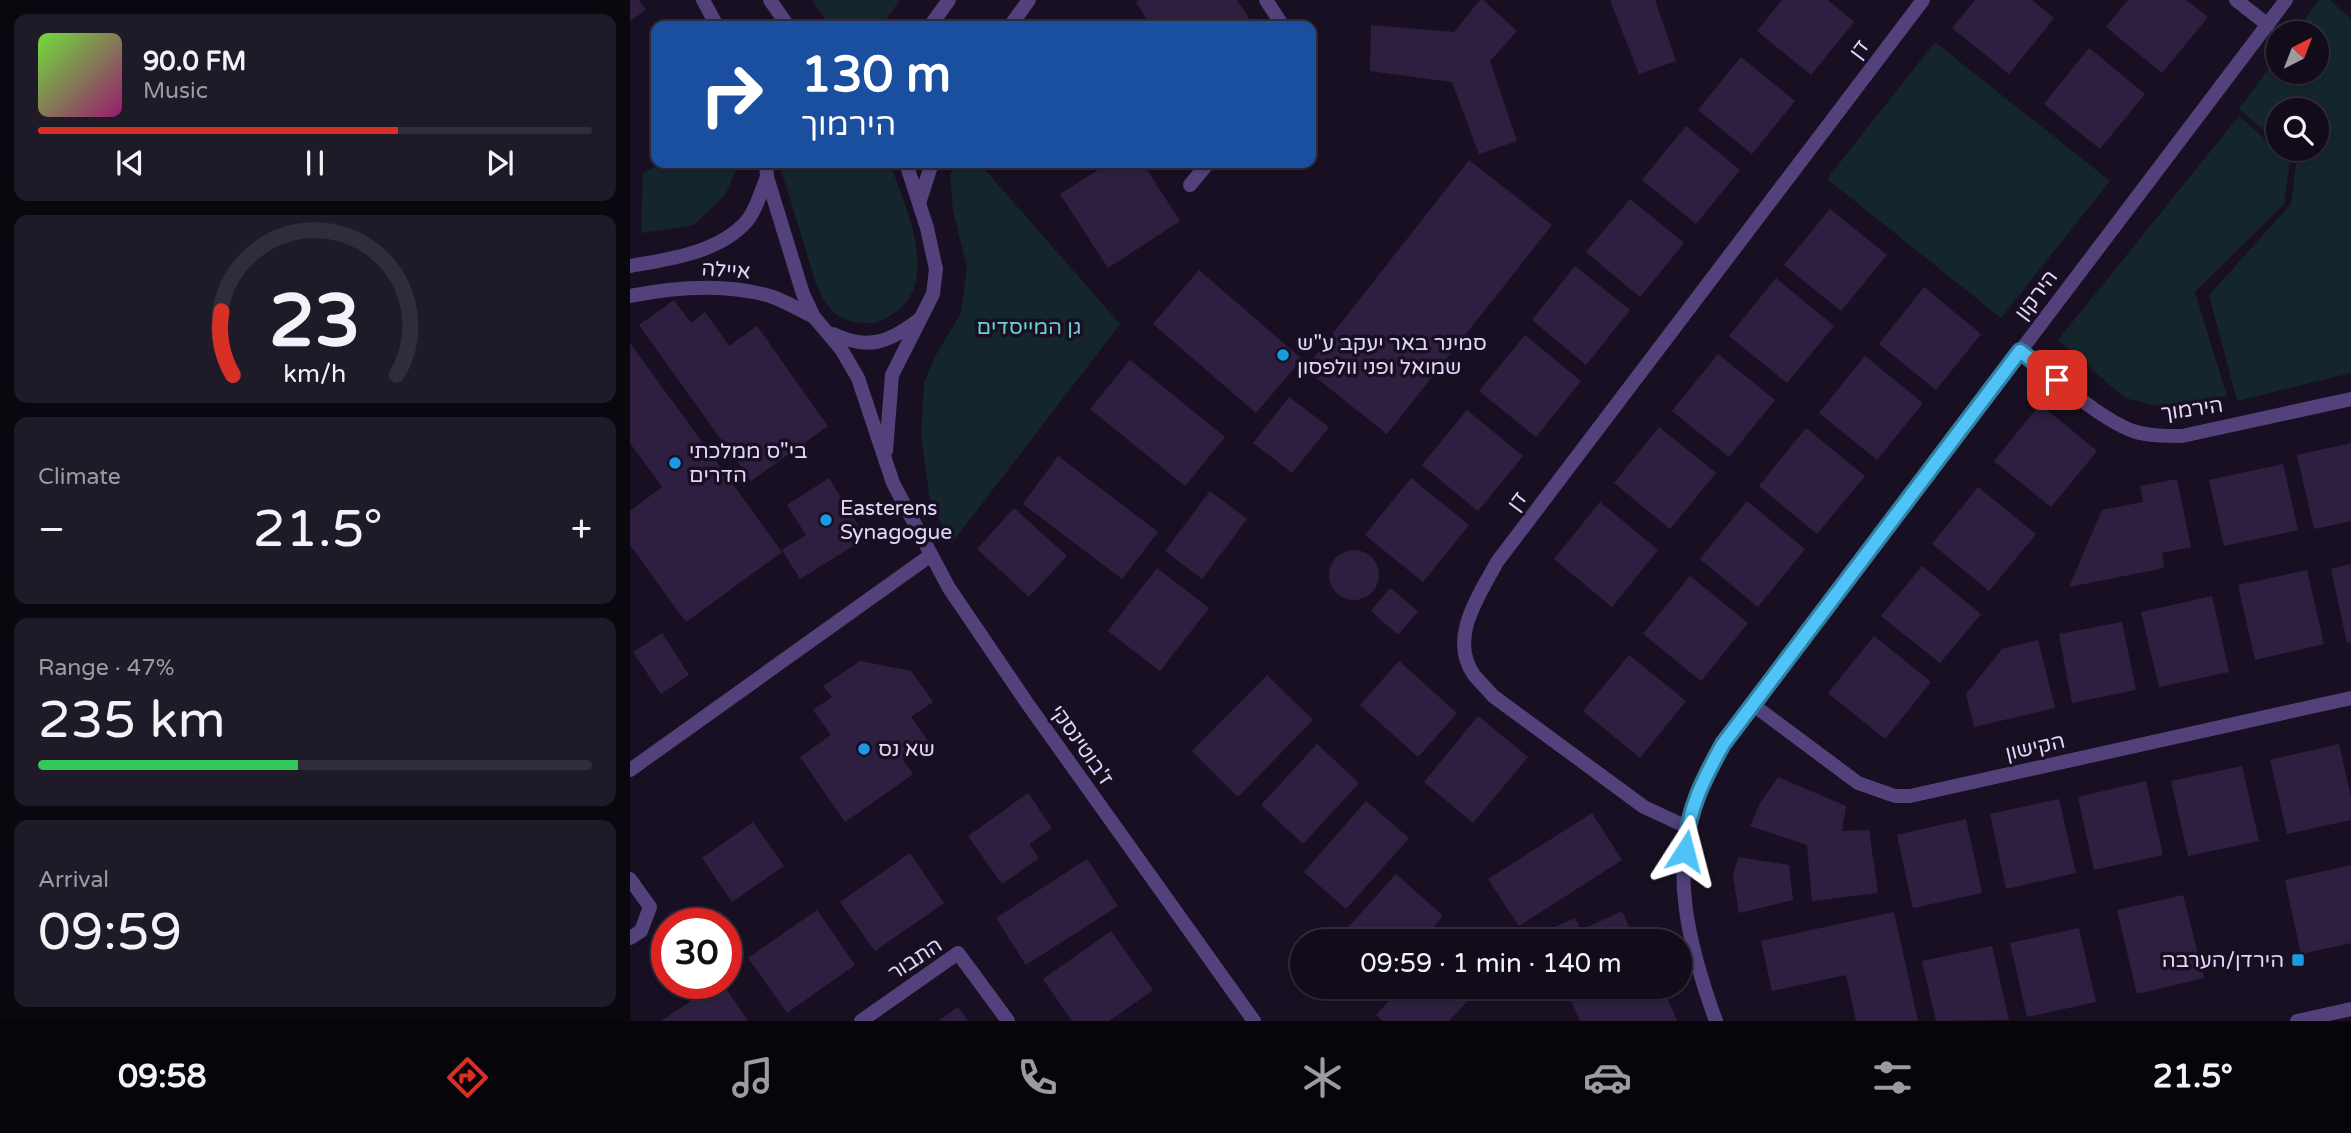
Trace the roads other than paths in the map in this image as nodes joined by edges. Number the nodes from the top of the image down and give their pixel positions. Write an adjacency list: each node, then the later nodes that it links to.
1 (702, 0): 9 (street)
2 (770, 0): 10 (street)
3 (949, 0): 11 (street)
4 (1029, 0): 12 (street)
5 (1266, 0): 13 (street)
6 (1923, 0): 35 (street, דן)
7 (2236, 0): 15 (street)
8 (2286, 0): 14 (street, הירקון)
9 (714, 21)
10 (785, 21)
11 (934, 21)
12 (1014, 21)
13 (1280, 21)
14 (2271, 21)
15 (2266, 23)
16 (2266, 28): 28 (street, הירקון)
17 (908, 168): 22 (street, ז'בוטינסקי)
18 (930, 168): 22 (street)
19 (1204, 168): 21 (street)
20 (767, 170): 23 (street, איילה); 25 (street)
21 (1190, 185)
22 (919, 203): 26 (street, ז'בוטינסקי)
23 (630, 266)
24 (630, 296): 25 (street, איילה)
25 (814, 317): 27 (street, ז'בוטינסקי)
26 (922, 317): 27 (street); 30 (street, ז'בוטינסקי)
27 (825, 331): 30 (street, ז'בוטינסקי)
28 (2020, 351): 29 (street, הירמוך); 33 (street, הירקון)
29 (2351, 399)
30 (893, 483): 31 (street, ז'בוטינסקי)
31 (931, 555): 34 (street); 41 (street, ז'בוטינסקי)
32 (2351, 698): 33 (street, הקישון)
33 (1752, 705): 35 (street, הירקון)
34 (630, 770)
35 (1687, 827): 42 (street)
36 (630, 879): 37 (street)
37 (630, 938)
38 (2351, 1009): 43 (street)
39 (861, 1021): 40 (street, התבור)
40 (1008, 1021)
41 (1254, 1021)
42 (1716, 1021)
43 (2297, 1021)

